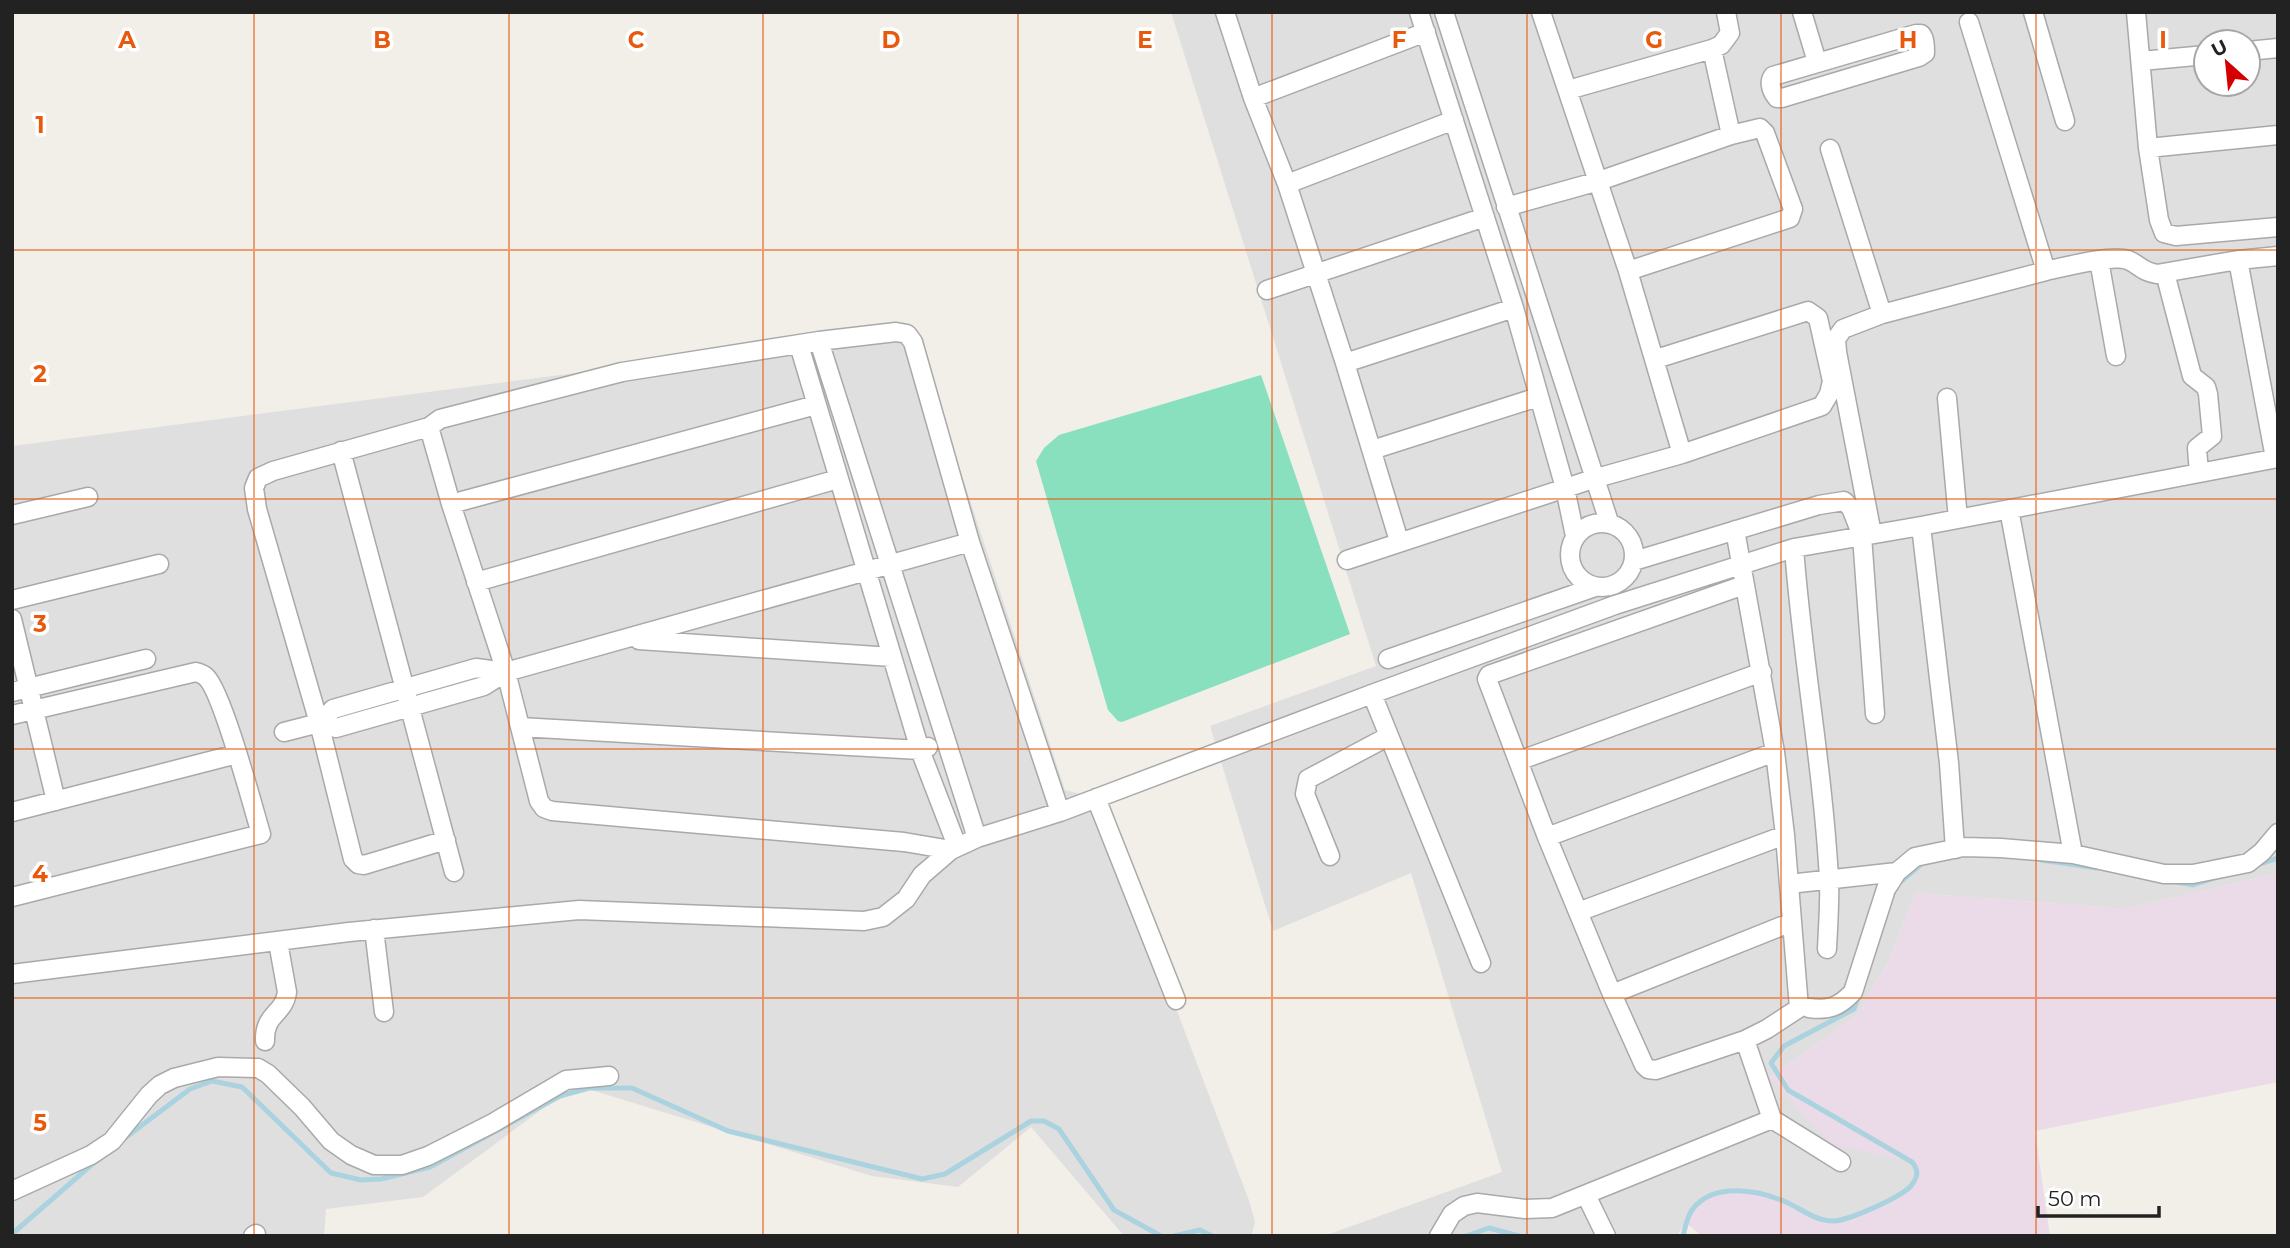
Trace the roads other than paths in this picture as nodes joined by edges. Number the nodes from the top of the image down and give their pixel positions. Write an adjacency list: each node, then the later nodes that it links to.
1 (1226, 12): 16 (street)
2 (1419, 12): 10 (street)
3 (1444, 12): 23 (street)
4 (1541, 12): 15 (street)
5 (1726, 12): 11 (street)
6 (1802, 12): 14 (street)
7 (2033, 12): 18 (street)
8 (2136, 12): 13 (street)
9 (1969, 22): 34 (street)
10 (1426, 32): 16 (street); 17 (street)
11 (1712, 49): 15 (street); 19 (street)
12 (2192, 56): 13 (street)
13 (2141, 61): 21 (street)
14 (1818, 62): 14 (street)
15 (1568, 90): 25 (street)
16 (1253, 98): 26 (street)
17 (1454, 120): 24 (street); 26 (street)
18 (2065, 121)
19 (1731, 135): 25 (street); 33 (street)
20 (2278, 135): 21 (street)
21 (2148, 148): 29 (street)
22 (1830, 149): 39 (street)
23 (1492, 160): 24 (street); 27 (street)
24 (1469, 169): 28 (street)
25 (1600, 181): 27 (street); 33 (street)
26 (1287, 184): 36 (street)
27 (1506, 207): 55 (street)
28 (1485, 216): 36 (street); 38 (street)
29 (2278, 227)
30 (2278, 256): 32 (street)
31 (2099, 260): 34 (street); 35 (street); 42 (street)
32 (2238, 260): 35 (street); 52 (street)
33 (1628, 271): 43 (street)
34 (2046, 271): 39 (street)
35 (2165, 273): 53 (street)
36 (1316, 274): 37 (street); 44 (street)
37 (1267, 290)
38 (1514, 308): 44 (street); 45 (street)
39 (1882, 314): 65 (street)
40 (819, 341): 41 (street); 68 (street); 74 (street)
41 (799, 345): 47 (street); 48 (street)
42 (2116, 356)
43 (1656, 359): 51 (street); 51 (street)
44 (1345, 363): 49 (street)
45 (1538, 397): 49 (street); 56 (street)
46 (1947, 398): 61 (street)
47 (816, 405): 54 (street); 58 (street)
48 (429, 427): 50 (street); 58 (street)
49 (1372, 450): 67 (street)
50 (341, 451): 92 (street); 96 (street)
51 (1682, 454): 55 (street)
52 (2277, 458): 53 (street)
53 (2199, 473): 59 (street)
54 (838, 479): 75 (street); 76 (street)
55 (1593, 479): 56 (street); 62 (street)
56 (1564, 488): 66 (street); 67 (street)
57 (88, 497): 60 (street)
58 (451, 504): 76 (street)
59 (2009, 509): 61 (street); 116 (street)
60 (12, 513)
61 (1958, 519): 63 (street)
62 (1609, 523): 66 (street); 71 (street)
63 (1922, 526): 65 (street); 115 (street)
64 (1735, 530): 65 (street); 71 (street); 73 (street)
65 (1867, 535): 69 (street); 94 (street)
66 (1575, 536): 78 (street)
67 (1399, 541): 70 (street)
68 (970, 542): 74 (street); 108 (street)
69 (1794, 548): 73 (street); 120 (street)
70 (1346, 559)
71 (1634, 561): 78 (street)
72 (159, 564): 79 (street)
73 (1742, 564): 77 (street); 80 (street)
74 (889, 566): 75 (street); 100 (street)
75 (866, 572): 82 (street); 84 (street)
76 (476, 582): 87 (street)
77 (1744, 585): 88 (street); 104 (street)
78 (1603, 586): 80 (street); 83 (street)
79 (12, 600)
80 (1615, 605): 89 (street)
81 (12, 619): 90 (street)
82 (625, 640): 84 (street); 87 (street)
83 (1412, 650): 86 (street); 89 (street)
84 (891, 657): 101 (street)
85 (146, 659): 90 (street)
86 (1388, 659)
87 (506, 671): 92 (street); 97 (street)
88 (1762, 672): 102 (street); 104 (street)
89 (1421, 676): 91 (street)
90 (20, 690): 93 (street)
91 (1372, 694): 99 (street); 105 (street)
92 (408, 697): 96 (street); 113 (street)
93 (34, 710): 95 (street); 103 (street); 106 (street)
94 (1875, 714)
95 (12, 715)
96 (318, 723): 98 (street); 113 (street)
97 (520, 727): 101 (street); 114 (street)
98 (284, 732)
99 (1389, 736): 117 (street); 128 (street)
100 (946, 741): 101 (street); 112 (street)
101 (920, 750): 114 (street)
102 (1775, 752): 110 (street); 111 (street)
103 (237, 754): 106 (street); 122 (street)
104 (1518, 761): 111 (street)
105 (1096, 798): 108 (street); 131 (street)
106 (56, 801): 107 (street)
107 (12, 812)
108 (1060, 812): 112 (street)
109 (2278, 834): 116 (street)
110 (1785, 835): 123 (street); 124 (street)
111 (1547, 836): 123 (street)
112 (977, 838): 114 (street)
113 (446, 840): 118 (street)
114 (954, 848): 125 (street)
115 (1955, 849): 116 (street); 119 (street)
116 (2073, 854)
117 (1330, 856)
118 (454, 872)
119 (1898, 872): 120 (street); 132 (street)
120 (1829, 880): 121 (street); 127 (street)
121 (1798, 883)
122 (12, 897)
123 (1578, 912): 130 (street)
124 (1792, 922): 130 (street); 134 (street)
125 (374, 929): 126 (street); 133 (street)
126 (278, 942): 129 (street); 135 (street)
127 (1827, 948)
128 (1481, 963)
129 (12, 974)
130 (1612, 994): 134 (street)
131 (1176, 1000)
132 (1810, 1008)
133 (384, 1012)
134 (1745, 1040): 137 (street)
135 (265, 1041)
136 (609, 1076): 139 (street)
137 (1772, 1119): 138 (street); 140 (street)
138 (1841, 1162)
139 (12, 1191)
140 (1586, 1195): 141 (street); 142 (street)
141 (1439, 1236)
142 (1606, 1236)

